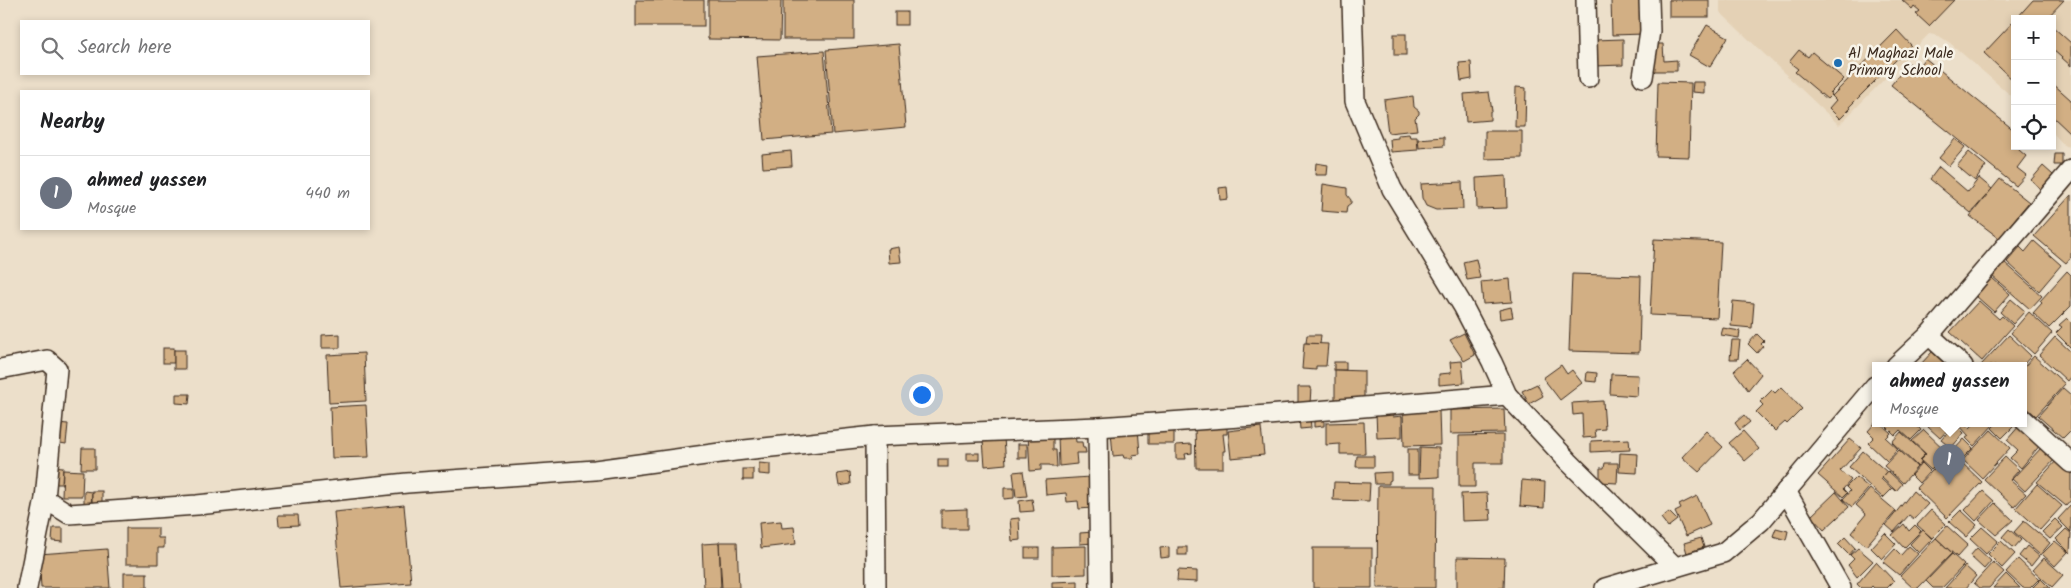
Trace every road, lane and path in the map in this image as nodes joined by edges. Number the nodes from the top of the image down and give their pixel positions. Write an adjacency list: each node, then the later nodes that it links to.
1 (1352, 0): 12 (street)
2 (1586, 0): 5 (street)
3 (1649, 0): 4 (street)
4 (1643, 77)
5 (1588, 78)
6 (2068, 179): 7 (street)
7 (1929, 335): 8 (street); 9 (street)
8 (1900, 362)
9 (1959, 362)
10 (0, 369): 18 (street)
11 (1872, 390): 17 (street)
12 (1506, 395): 14 (street); 19 (street)
13 (2027, 424): 16 (street)
14 (1098, 427): 15 (street); 22 (street)
15 (874, 436): 18 (street); 21 (street)
16 (2071, 462)
17 (1786, 491): 19 (street); 24 (street)
18 (44, 500): 20 (street)
19 (1674, 567): 23 (street)
20 (27, 588)
21 (876, 588)
22 (1100, 588)
23 (1604, 588)
24 (1841, 588)

